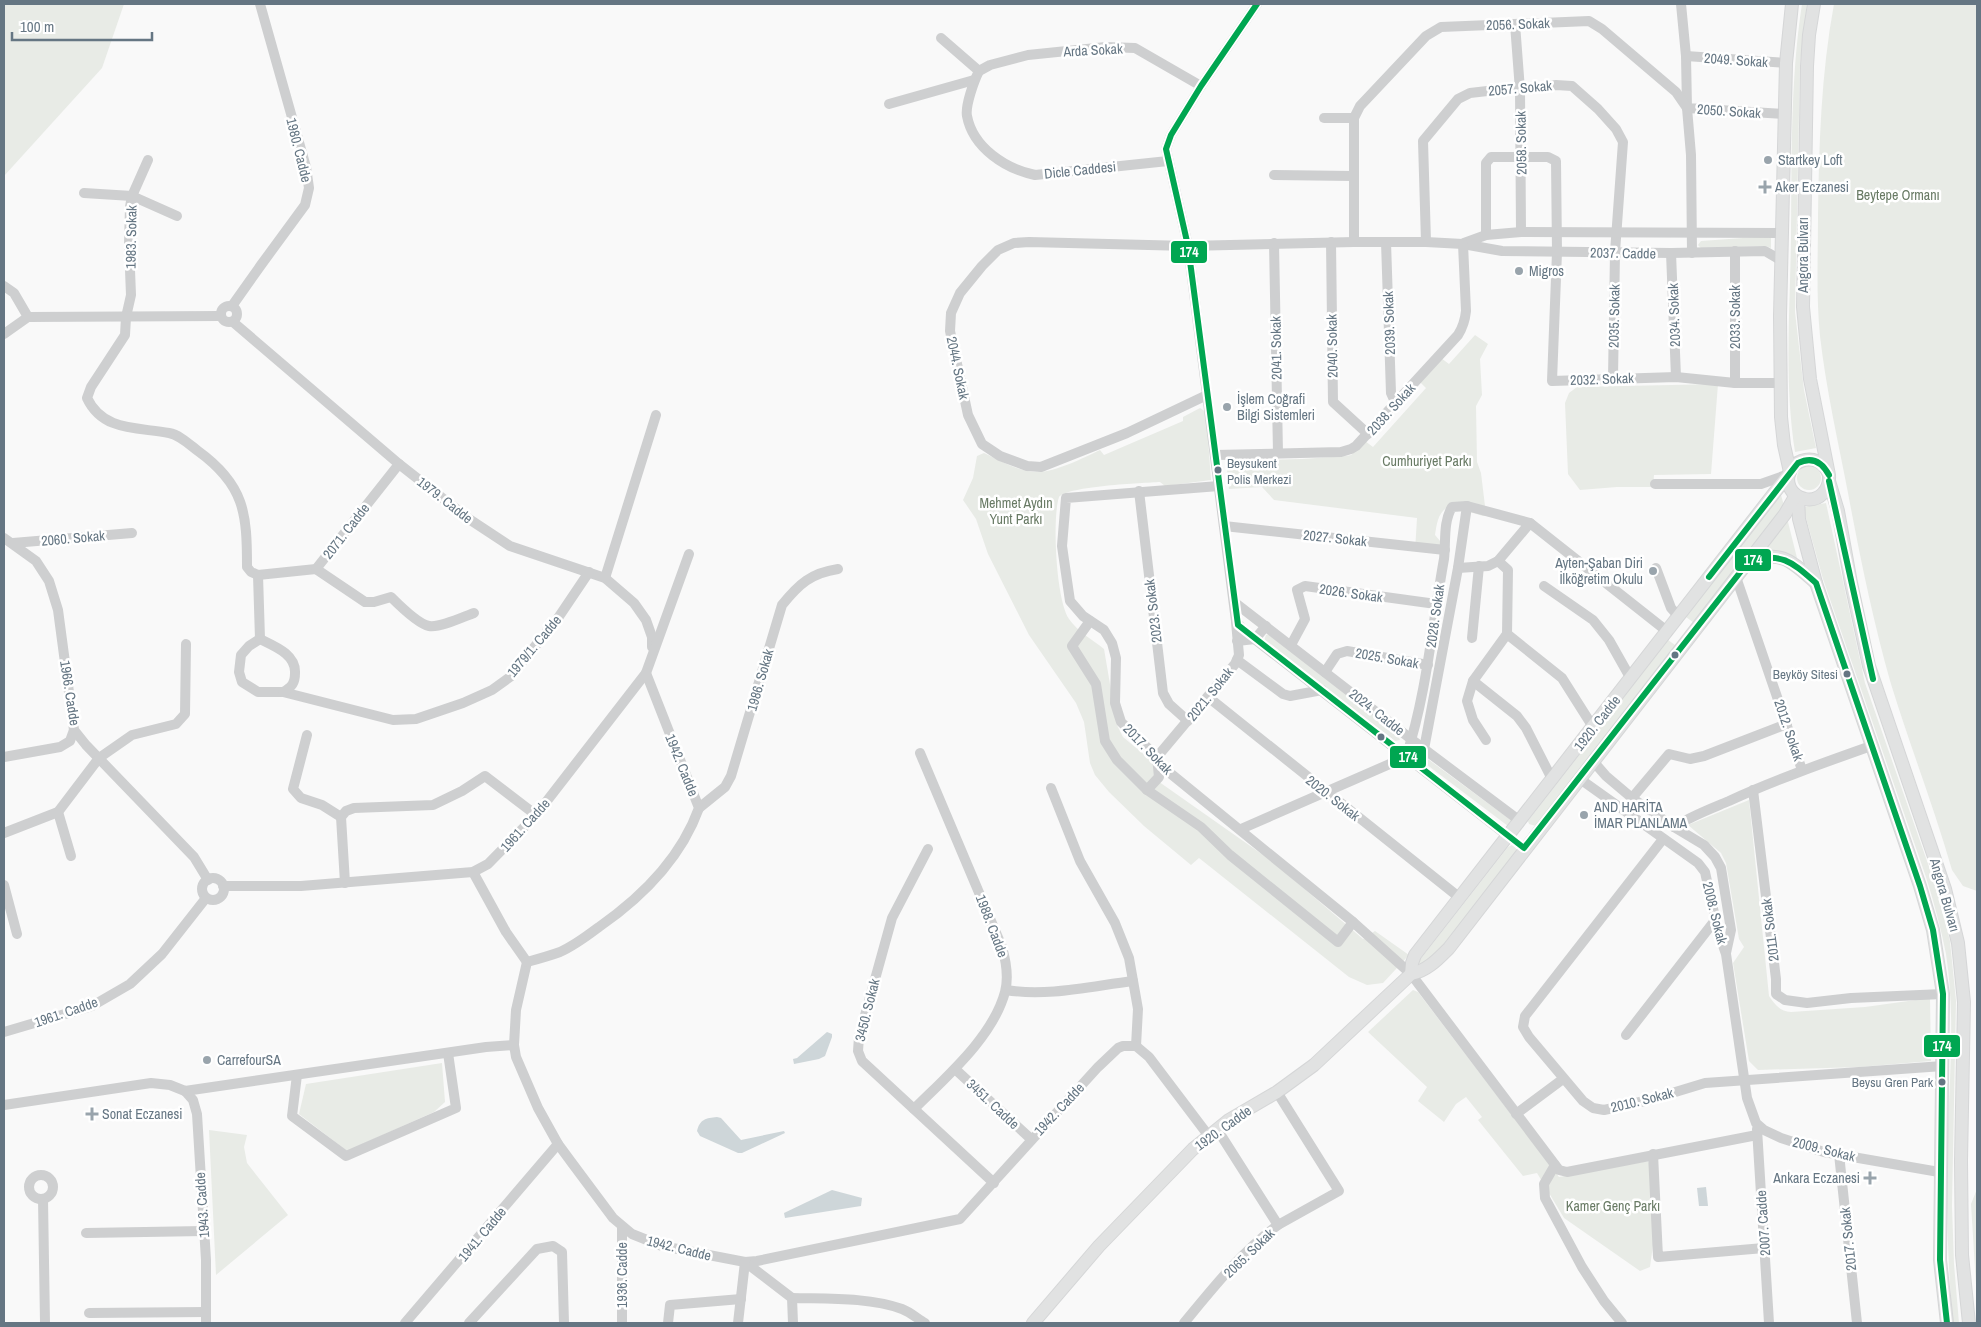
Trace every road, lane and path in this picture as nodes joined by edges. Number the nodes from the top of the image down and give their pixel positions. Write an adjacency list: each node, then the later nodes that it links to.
1 (260, 4): 46 (street, 1980. Cadde)
2 (1257, 4): 11 (street)
3 (1681, 4): 8 (street, 2050. Sokak)
4 (1792, 4): 9 (main road, Angora Bulvarı)
5 (1814, 4): 64 (main road, Angora Bulvarı)
6 (1515, 24): 12 (street, 2058. Sokak); 14 (street, 2056. Sokak); 17 (street, 2056. Sokak)
7 (941, 38): 10 (street)
8 (1686, 56): 9 (street, 2049. Sokak); 14 (street, 2050. Sokak)
9 (1786, 63): 15 (main road, Angora Bulvarı)
10 (977, 76): 11 (street, Arda Sokak); 13 (street, Arda Sokak); 20 (street, Dicle Caddesi)
11 (1201, 86): 20 (street)
12 (1520, 90): 18 (street, 2058. Sokak); 28 (street, 2057. Sokak); 35 (street, 2057. Sokak)
13 (889, 104)
14 (1687, 108): 15 (street, 2050. Sokak); 30 (street)
15 (1785, 114): 29 (main road, Angora Bulvarı)
16 (1324, 118): 17 (street)
17 (1354, 118): 22 (street)
18 (1522, 157): 26 (street); 27 (street, 2058. Sokak); 31 (street)
19 (148, 160): 24 (street, 1983. Sokak)
20 (1168, 161): 38 (street)
21 (1274, 175): 22 (street)
22 (1353, 176): 33 (street)
23 (84, 193): 24 (street)
24 (132, 196): 25 (street); 49 (street, 1983. Sokak)
25 (177, 216)
26 (1557, 231): 27 (street, 2037. Cadde); 28 (street, 2037. Cadde); 40 (street)
27 (1521, 232): 31 (street, 2037. Cadde)
28 (1617, 233): 30 (street, 2037. Cadde); 41 (street, 2057. Sokak)
29 (1782, 233): 30 (street, 2037. Cadde); 44 (main road, Angora Bulvarı)
30 (1691, 234): 43 (street)
31 (1486, 235): 37 (street, 2037. Cadde)
32 (1330, 242): 33 (street, 2037. Cadde); 36 (street, 2037. Cadde); 59 (street, 2040. Sokak)
33 (1354, 242): 34 (street, 2037. Cadde)
34 (1386, 242): 35 (street, 2037. Cadde); 57 (street, 2039. Sokak)
35 (1426, 242): 37 (street, 2037. Cadde)
36 (1274, 243): 38 (street, 2037. Cadde); 60 (street, 2041. Sokak)
37 (1463, 244): 40 (street, 2037. Cadde); 57 (street, 2038. Sokak)
38 (1188, 246): 56 (street); 56 (street, 2044. Sokak)
39 (1735, 251): 43 (street, 2037. Cadde); 44 (street, 2037. Cadde); 54 (street, 2033. Sokak)
40 (1557, 252): 41 (street, 2037. Cadde); 53 (street, 2032. Sokak)
41 (1615, 252): 42 (street, 2037. Cadde); 53 (street, 2035. Sokak)
42 (1671, 253): 43 (street, 2037. Cadde); 52 (street, 2034. Sokak)
43 (1692, 253)
44 (1782, 260): 55 (main road, Angora Bulvarı)
45 (4, 286): 48 (street)
46 (232, 306): 47 (street); 50 (street)
47 (221, 316): 49 (street); 50 (street)
48 (28, 317): 49 (street); 51 (street)
49 (126, 317): 85 (street, 1983. Sokak)
50 (233, 322): 62 (street, 1979. Cadde)
51 (4, 334)
52 (1676, 376): 53 (street, 2032. Sokak); 54 (street, 2032. Sokak)
53 (1613, 380)
54 (1735, 383): 55 (street, 2032. Sokak)
55 (1780, 383): 63 (main road, Angora Bulvarı)
56 (1207, 395): 61 (street)
57 (1396, 404): 59 (street, 2038. Sokak)
58 (656, 415): 87 (street)
59 (1368, 434): 60 (street, 2038. Sokak)
60 (1278, 453): 61 (street, 2038. Sokak)
61 (1216, 455): 66 (street)
62 (399, 464): 82 (street, 2071. Cadde); 84 (street, 1979. Cadde)
63 (1790, 473): 64 (main road); 65 (street); 68 (main road, Angora Bulvarı); 93 (main road, 1920. Cadde)
64 (1829, 478): 68 (main road); 222 (main road, Angora Bulvarı)
65 (1655, 484)
66 (1219, 486): 67 (street, 2017. Sokak); 71 (street)
67 (1139, 491): 94 (street, 2017. Sokak); 117 (street, 2023. Sokak)
68 (1797, 496): 78 (main road, 1920. Cadde); 88 (main road, Angora Bulvarı)
69 (1467, 506): 70 (street); 75 (street, 2028. Sokak); 80 (street, 2028. Sokak)
70 (1530, 523): 77 (street); 98 (street)
71 (1224, 526): 75 (street, 2027. Sokak); 90 (street)
72 (132, 533): 74 (street, 2060. Sokak)
73 (4, 538): 74 (street, 1966. Cadde)
74 (14, 543): 120 (street, 1966. Cadde)
75 (1445, 550): 91 (street, 2028. Sokak)
76 (689, 554): 107 (street, 1961. Cadde)
77 (1498, 561): 79 (street, 2028. Sokak); 99 (street)
78 (1749, 561): 86 (main road, 1920. Cadde); 88 (main road)
79 (1479, 566): 80 (street, 2028. Sokak); 100 (street)
80 (1458, 568): 125 (street, 2028. Sokak)
81 (1656, 568): 93 (street)
82 (316, 569): 85 (street, 2071. Cadde); 92 (street)
83 (838, 569): 140 (street, 1986. Sokak)
84 (589, 572): 87 (street, 1979. Cadde); 115 (street, 1979/1. Cadde)
85 (255, 573): 101 (street)
86 (1736, 577): 97 (main road, 1920. Cadde); 118 (street, 2012. Sokak)
87 (605, 578): 107 (street, 1979. Cadde)
88 (1816, 583): 124 (main road, Angora Bulvarı)
89 (1544, 586): 112 (street)
90 (1234, 602): 95 (street); 96 (street, 2024. Cadde)
91 (1436, 604): 106 (street, 2026. Sokak); 109 (street, 2028. Sokak)
92 (474, 613)
93 (1679, 617): 97 (main road); 98 (main road, 1920. Cadde)
94 (1090, 621): 128 (street, 2017. Sokak); 136 (street)
95 (1236, 621): 102 (street, 2024. Cadde); 103 (street, 2021. Sokak)
96 (1266, 626): 102 (street); 106 (street, 2024. Cadde)
97 (1696, 629): 105 (main road, 1920. Cadde)
98 (1668, 632): 105 (main road); 112 (main road, 1920. Cadde)
99 (1507, 634): 113 (street); 119 (street)
100 (1472, 638)
101 (260, 639): 115 (street); 115 (street)
102 (1255, 639): 103 (street); 114 (street, 2024. Cadde)
103 (1237, 641): 108 (street, 2021. Sokak)
104 (186, 644): 130 (street)
105 (1684, 644): 131 (main road, 1920. Cadde)
106 (1291, 645): 110 (street, 2024. Cadde)
107 (652, 656): 111 (street, 1961. Cadde)
108 (1236, 660): 114 (street); 116 (street, 2021. Sokak)
109 (1428, 665): 110 (street, 2025. Sokak); 122 (street, 2028. Sokak)
110 (1325, 672): 122 (street, 2024. Cadde)
111 (646, 674): 140 (street, 1942. Cadde); 142 (street, 1961. Cadde)
112 (1631, 679): 119 (main road, 1920. Cadde)
113 (1473, 681): 123 (street); 133 (street)
114 (1322, 690): 129 (street, 2024. Cadde)
115 (284, 692)
116 (1208, 697): 117 (street, 2021. Sokak); 138 (street, 2020. Sokak)
117 (1188, 721): 128 (street, 2021. Sokak)
118 (1787, 724): 132 (street, 2012. Sokak); 139 (street)
119 (1593, 727): 133 (main road, 1920. Cadde)
120 (74, 730): 127 (street); 130 (street, 1966. Cadde)
121 (307, 736): 143 (street)
122 (1412, 740): 125 (street, 2024. Cadde); 129 (street, 2028. Sokak)
123 (1486, 740)
124 (1872, 746): 132 (street); 169 (main road, Angora Bulvarı)
125 (1424, 749): 129 (street); 144 (street, 2024. Cadde)
126 (920, 752): 168 (street, 1988. Cadde)
127 (4, 757)
128 (1157, 757): 136 (street); 146 (street, 2017. Sokak)
129 (1406, 757): 138 (street); 149 (street, 2024. Cadde)
130 (99, 758): 141 (street); 155 (street, 1966. Cadde)
131 (1593, 761): 134 (main road, 1920. Cadde); 139 (street)
132 (1802, 770): 137 (street)
133 (1552, 779): 144 (main road, 1920. Cadde)
134 (1580, 779): 148 (main road, 1920. Cadde); 150 (street, 2008. Sokak)
135 (1051, 788): 167 (street)
136 (1147, 790): 162 (street)
137 (1754, 790): 145 (street); 169 (street, 2011. Sokak)
138 (1325, 792): 146 (street); 160 (street, 2020. Sokak)
139 (1632, 798): 145 (street)
140 (699, 808): 165 (street, 1942. Cadde)
141 (58, 812): 147 (street); 153 (street)
142 (536, 815): 143 (street); 154 (street, 1961. Cadde)
143 (341, 817): 156 (street)
144 (1520, 821): 148 (main road); 149 (main road, 1920. Cadde)
145 (1674, 827): 164 (street)
146 (1241, 829): 162 (street, 2017. Sokak)
147 (4, 833)
148 (1536, 833): 151 (main road, 1920. Cadde)
149 (1508, 836): 151 (main road); 160 (main road, 1920. Cadde)
150 (1663, 839): 161 (street, 2008. Sokak); 178 (street, 2010. Sokak)
151 (1524, 848): 166 (main road, 1920. Cadde)
152 (928, 849): 183 (street, 3450. Sokak)
153 (71, 856)
154 (473, 872): 156 (street, 1961. Cadde); 165 (street)
155 (208, 880): 158 (street); 159 (street)
156 (345, 883): 158 (street, 1961. Cadde)
157 (4, 885): 163 (street)
158 (223, 886): 159 (street)
159 (206, 898): 170 (street, 1961. Cadde)
160 (1460, 898): 166 (main road, 1920. Cadde)
161 (1716, 919): 164 (street, 2008. Sokak); 171 (street)
162 (1353, 922): 166 (street, 2017. Sokak)
163 (16, 934)
164 (1726, 954): 179 (street, 2008. Sokak)
165 (527, 962): 172 (street, 1942. Cadde)
166 (1410, 974): 181 (main road, 1920. Cadde); 184 (street, 2017. Sokak)
167 (1133, 981): 168 (street); 173 (street)
168 (1006, 990): 176 (street, 1988. Cadde)
169 (1943, 994): 175 (main road, Angora Bulvarı)
170 (4, 1032)
171 (1626, 1035)
172 (514, 1045): 174 (street); 189 (street, 1942. Cadde)
173 (1136, 1046): 186 (street); 188 (street, 1942. Cadde)
174 (448, 1053): 177 (street); 177 (street)
175 (1942, 1066): 179 (street, 2010. Sokak); 193 (main road, Angora Bulvarı)
176 (955, 1069): 183 (street, 1988. Cadde); 188 (street, 3451. Cadde)
177 (297, 1074): 180 (street)
178 (1563, 1079): 179 (street, 2010. Sokak); 184 (street)
179 (1745, 1080): 185 (street)
180 (185, 1091): 182 (street); 198 (street, 1943. Cadde)
181 (1277, 1092): 186 (main road, 1920. Cadde); 196 (street)
182 (4, 1105)
183 (914, 1109): 194 (street, 3450. Sokak)
184 (1516, 1114): 192 (street, 2017. Sokak)
185 (1756, 1123): 187 (street, 2007. Cadde); 191 (street, 2009. Sokak)
186 (1213, 1132): 196 (street, 2065. Sokak); 216 (main road, 1920. Cadde)
187 (1757, 1135): 190 (street); 200 (street, 2007. Cadde)
188 (1031, 1139): 194 (street, 1942. Cadde)
189 (558, 1144): 197 (street, 1942. Cadde); 208 (street, 1941. Cadde)
190 (1653, 1154): 192 (street); 200 (street)
191 (1839, 1154): 193 (street, 2009. Sokak); 220 (street, 2017. Sokak)
192 (1555, 1165): 218 (street)
193 (1939, 1172): 221 (main road, Angora Bulvarı)
194 (994, 1183): 201 (street, 1942. Cadde)
195 (43, 1199): 206 (street)
196 (1278, 1225): 217 (street, 2065. Sokak)
197 (622, 1227): 201 (street, 1942. Cadde); 211 (street, 1936. Cadde)
198 (204, 1231): 199 (street); 204 (street, 1943. Cadde)
199 (86, 1233)
200 (1764, 1248): 219 (street, 2007. Cadde)
201 (745, 1262): 202 (street); 203 (street)
202 (792, 1298): 214 (street); 215 (street)
203 (741, 1299): 212 (street); 213 (street)
204 (206, 1312): 205 (street); 207 (street, 1943. Cadde)
205 (89, 1313)
206 (45, 1323)
207 (206, 1323)
208 (405, 1323)
209 (469, 1323): 210 (street)
210 (564, 1323)
211 (622, 1323)
212 (668, 1323)
213 (738, 1323)
214 (793, 1323)
215 (925, 1323)
216 (1033, 1323)
217 (1184, 1323)
218 (1622, 1323)
219 (1769, 1323)
220 (1857, 1323)
221 (1947, 1323)
222 (1969, 1323)

